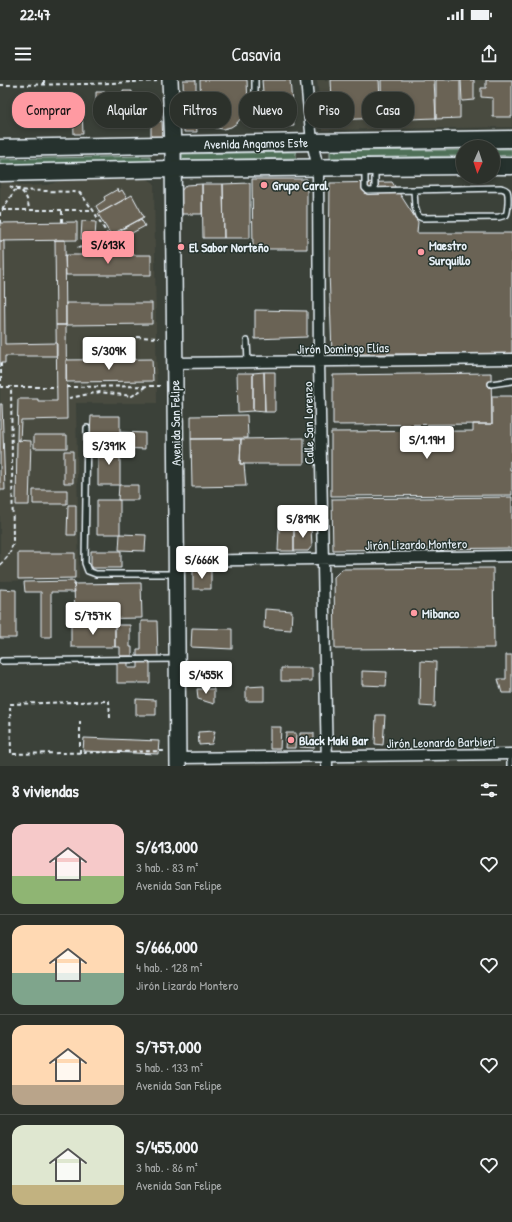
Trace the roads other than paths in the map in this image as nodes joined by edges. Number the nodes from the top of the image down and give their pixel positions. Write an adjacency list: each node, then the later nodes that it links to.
1 (170, 80): 7 (street, Avenida San Felipe)
2 (254, 80): 4 (lane)
3 (306, 80): 6 (street, Calle San Lorenzo)
4 (255, 91)
5 (512, 139): 6 (main road, Avenida Angamos Este)
6 (312, 142): 7 (main road, Avenida Angamos Este); 13 (street, Calle San Lorenzo)
7 (173, 144): 8 (main road, Avenida Angamos Este); 14 (street, Avenida San Felipe)
8 (0, 148)
9 (456, 166): 12 (main road, Avenida Angamos Este)
10 (500, 166): 11 (main road)
11 (512, 166)
12 (370, 167): 13 (main road, Avenida Angamos Este); 16 (lane); 16 (lane)
13 (318, 168): 14 (main road, Avenida Angamos Este); 22 (street, Calle San Lorenzo)
14 (173, 169): 15 (main road, Avenida Angamos Este); 23 (street, Avenida San Felipe)
15 (5, 179)
16 (375, 190): 17 (lane)
17 (414, 190): 18 (lane); 18 (lane)
18 (510, 211)
19 (247, 341): 21 (lane)
20 (512, 359): 22 (street, Jirón Domingo Elías)
21 (248, 362): 22 (street, Jirón Domingo Elías); 23 (street, Jirón Domingo Elías)
22 (319, 362): 28 (street, Calle San Lorenzo)
23 (174, 363): 29 (street, Avenida San Felipe)
24 (512, 381): 25 (lane)
25 (491, 384)
26 (87, 428): 29 (lane)
27 (512, 556): 28 (street, Jirón Lizardo Montero)
28 (324, 559): 29 (street, Jirón Lizardo Montero); 34 (street, Calle San Lorenzo)
29 (177, 567): 30 (street, Avenida San Felipe)
30 (177, 659): 31 (lane); 33 (street, Avenida San Felipe)
31 (2, 661)
32 (511, 754): 34 (street, Jirón Leonardo Barbieri); 35 (lane)
33 (178, 758): 34 (street, Jirón Leonardo Barbieri)
34 (327, 761)
35 (510, 766)

